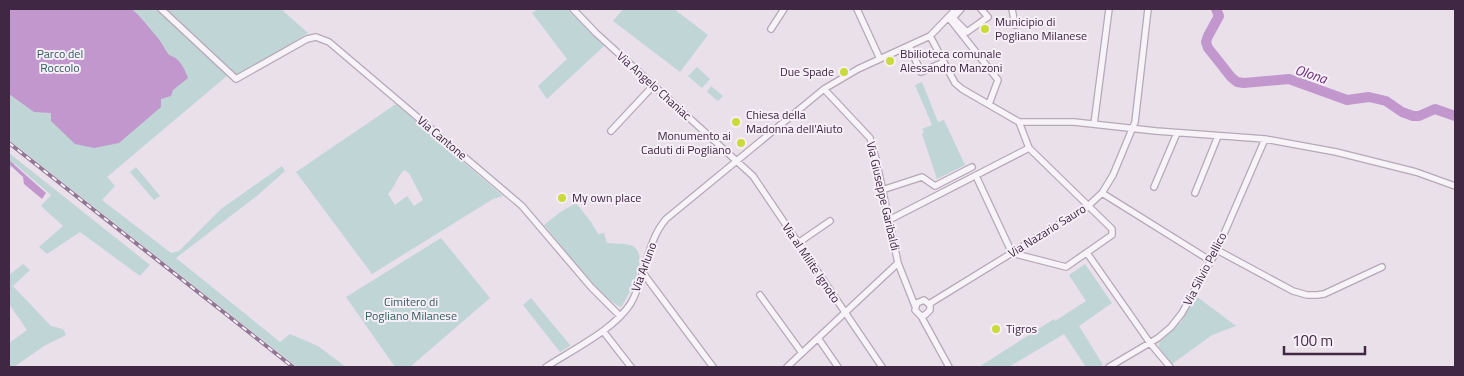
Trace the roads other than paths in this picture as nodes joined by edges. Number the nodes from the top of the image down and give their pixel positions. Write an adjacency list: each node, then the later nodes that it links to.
1 (161, 9): 54 (street, Via Cantone)
2 (573, 9): 18 (street, Via Angelo Chaniac)
3 (784, 9): 13 (street)
4 (857, 9): 16 (street)
5 (956, 9): 11 (street, Via Arluno)
6 (961, 9): 7 (street)
7 (981, 9)
8 (1012, 9): 12 (street)
9 (1109, 9): 22 (street)
10 (1148, 9): 23 (street, Via Nazario Sauro)
11 (949, 18): 14 (street, Via Arluno); 20 (street)
12 (1015, 25)
13 (771, 29)
14 (930, 36): 15 (street, Via Arluno); 17 (street)
15 (909, 46): 16 (street, Via Arluno); 17 (street)
16 (880, 59): 19 (street, Via Arluno)
17 (944, 62): 20 (street)
18 (653, 86): 24 (street); 29 (street, Via Angelo Chaniac)
19 (824, 89): 29 (street, Via Arluno); 34 (street, Via Giuseppe Garibaldi)
20 (989, 104): 21 (street)
21 (1019, 122): 22 (street); 28 (street)
22 (1094, 124): 23 (street)
23 (1131, 129): 25 (street); 35 (street, Via Nazario Sauro)
24 (611, 131)
25 (1177, 133): 26 (street); 33 (street)
26 (1218, 136): 27 (street); 36 (street)
27 (1265, 139): 32 (street); 41 (street, Via Silvio Pellico)
28 (1029, 148): 31 (street); 37 (street)
29 (737, 161): 40 (street, Via al Milite Ignoto); 47 (street, Via Arluno)
30 (972, 167): 34 (street)
31 (976, 176): 38 (street); 42 (street)
32 (1455, 186)
33 (1154, 187)
34 (882, 190): 38 (street, Via Giuseppe Garibaldi)
35 (1102, 193): 37 (street, Via Nazario Sauro); 44 (street)
36 (1195, 193)
37 (1088, 206): 42 (street, Via Nazario Sauro); 43 (street)
38 (890, 220): 45 (street, Via Giuseppe Garibaldi)
39 (830, 221): 40 (street)
40 (798, 243): 52 (street, Via al Milite Ignoto)
41 (1217, 250): 44 (street, Via Silvio Pellico); 46 (street)
42 (1012, 253): 43 (street); 50 (street, Via Nazario Sauro)
43 (1087, 253): 57 (street)
44 (1212, 261): 57 (street, Via Silvio Pellico)
45 (898, 263): 48 (street, Via Giuseppe Garibaldi); 52 (street)
46 (1382, 267)
47 (643, 273): 54 (street, Via Arluno); 61 (street)
48 (908, 290): 50 (street); 51 (street, Via Giuseppe Garibaldi)
49 (760, 295): 58 (street)
50 (928, 302): 51 (street); 53 (street)
51 (915, 306): 53 (street, Via Giuseppe Garibaldi)
52 (844, 313): 56 (street); 64 (street, Via al Milite Ignoto)
53 (924, 315): 65 (street, Via Giuseppe Garibaldi)
54 (620, 316): 55 (street, Via Arluno)
55 (603, 331): 59 (street, Via Arluno); 60 (street)
56 (818, 338): 58 (street); 63 (street)
57 (1150, 343): 66 (street, Via Silvio Pellico); 67 (street)
58 (802, 352): 62 (street)
59 (546, 367)
60 (631, 367)
61 (713, 367)
62 (787, 367)
63 (838, 367)
64 (882, 367)
65 (949, 367)
66 (1108, 367)
67 (1170, 367)

